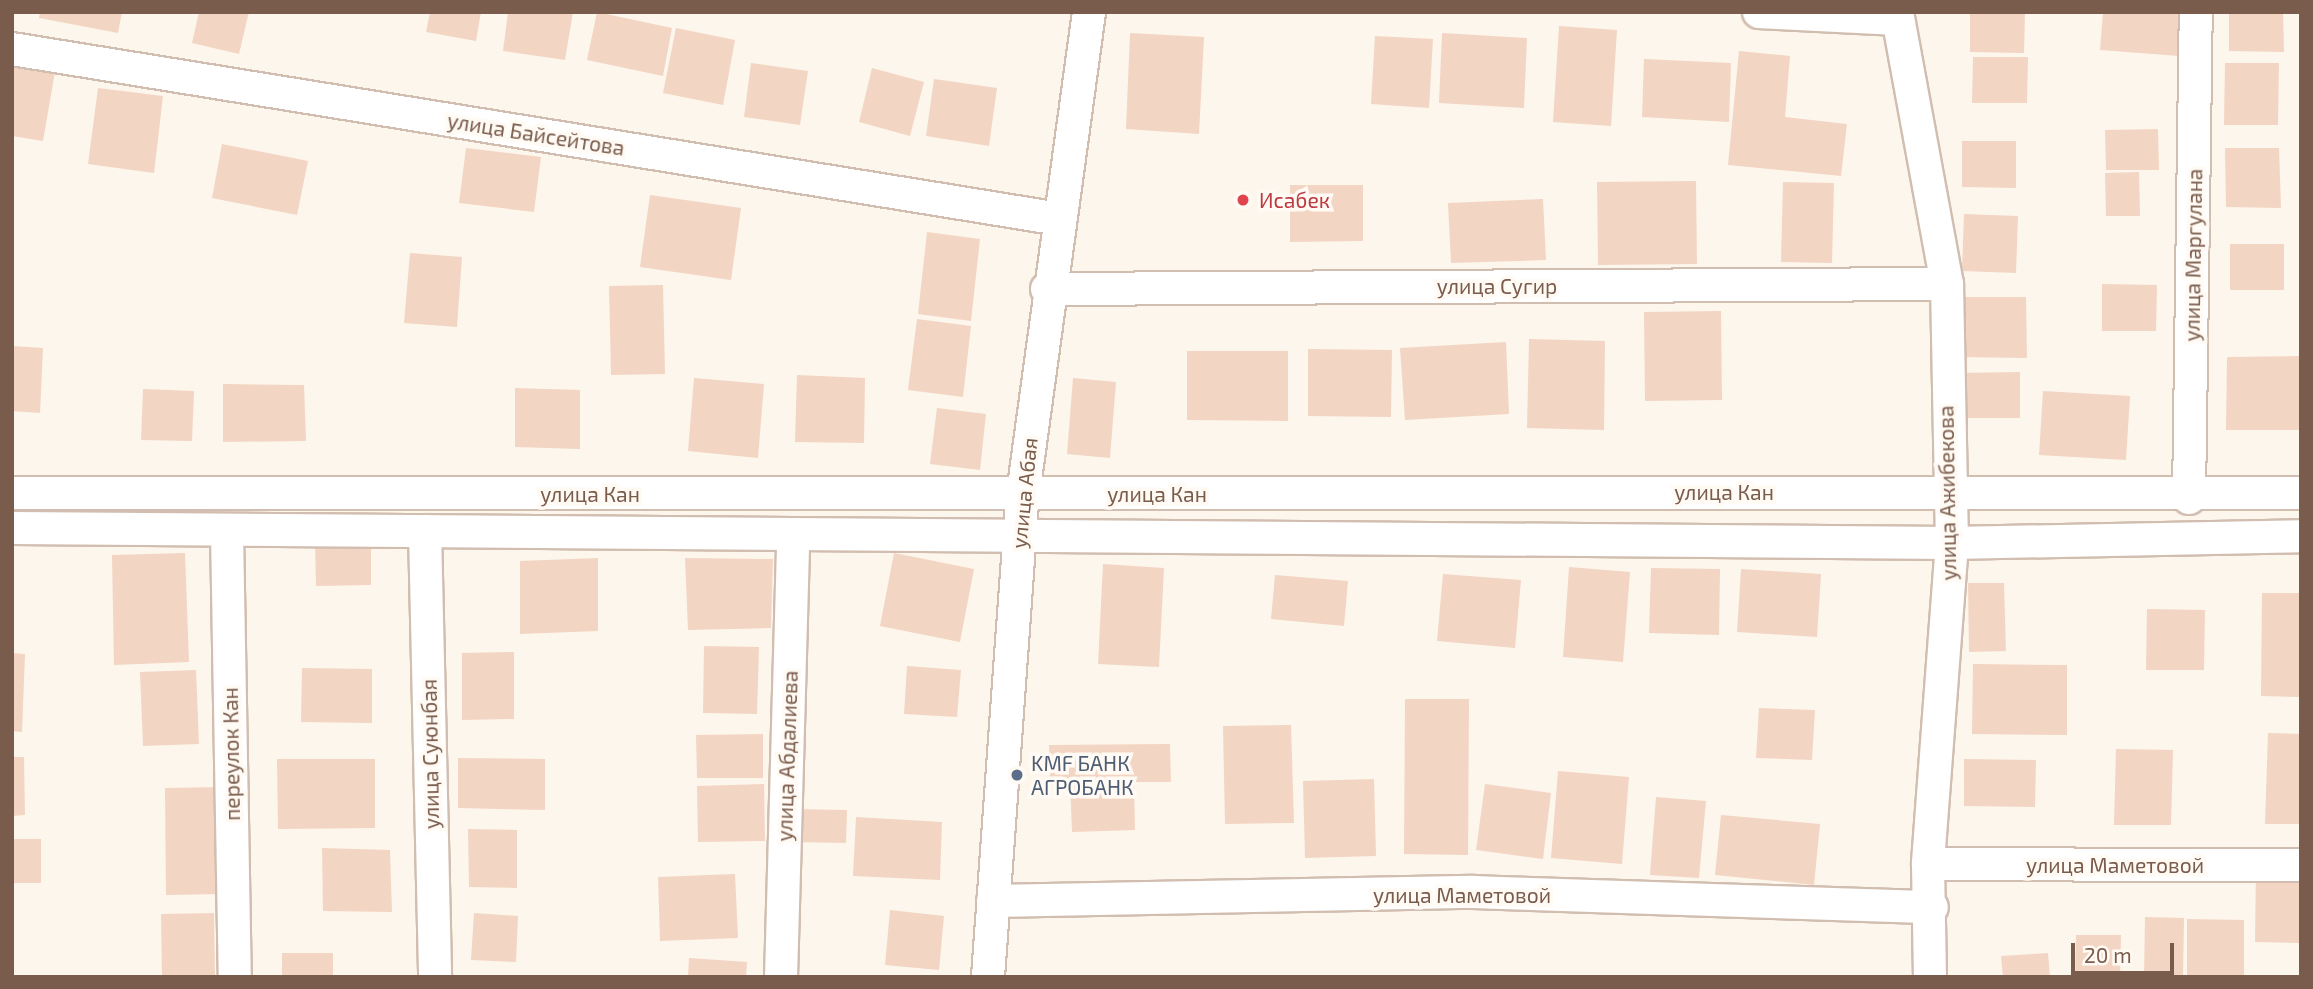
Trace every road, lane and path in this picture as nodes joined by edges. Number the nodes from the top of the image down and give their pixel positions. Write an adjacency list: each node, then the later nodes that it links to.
1 (1089, 12): 6 (street, улица Абая)
2 (1759, 12): 4 (street)
3 (2196, 12): 13 (street, улица Маргулана)
4 (1897, 15): 7 (street, улица Ажибекова)
5 (12, 49): 6 (street, улица Байсейтова)
6 (1059, 219): 8 (street, улица Абая)
7 (1947, 284): 8 (street, улица Сугир); 9 (street, улица Ажибекова)
8 (1046, 289): 12 (street, улица Абая)
9 (1946, 491): 12 (street, улица Кан); 13 (street, улица Кан); 20 (street, улица Ажибекова)
10 (12, 493): 12 (street, улица Кан)
11 (2301, 493): 13 (street, улица Кан)
12 (1023, 494): 18 (street, улица Абая)
13 (2189, 498)
14 (12, 528): 15 (street, улица Кан)
15 (226, 531): 16 (street, улица Кан); 25 (street, переулок Кан)
16 (425, 531): 17 (street, улица Кан); 26 (street, улица Суюнбая)
17 (793, 535): 18 (street, улица Кан); 27 (street, улица Абдалиева)
18 (1019, 536): 20 (street, улица Кан); 23 (street, улица Абая)
19 (2301, 536): 20 (street, улица Кан)
20 (1952, 543): 21 (street, улица Ажибекова)
21 (1928, 864): 22 (street, улица Маметовой); 24 (street, улица Ажибекова)
22 (2301, 865)
23 (993, 901): 24 (street, улица Маметовой); 28 (street, улица Абая)
24 (1932, 907): 29 (street, улица Ажибекова)
25 (235, 977)
26 (435, 977)
27 (781, 977)
28 (988, 977)
29 (1930, 977)

